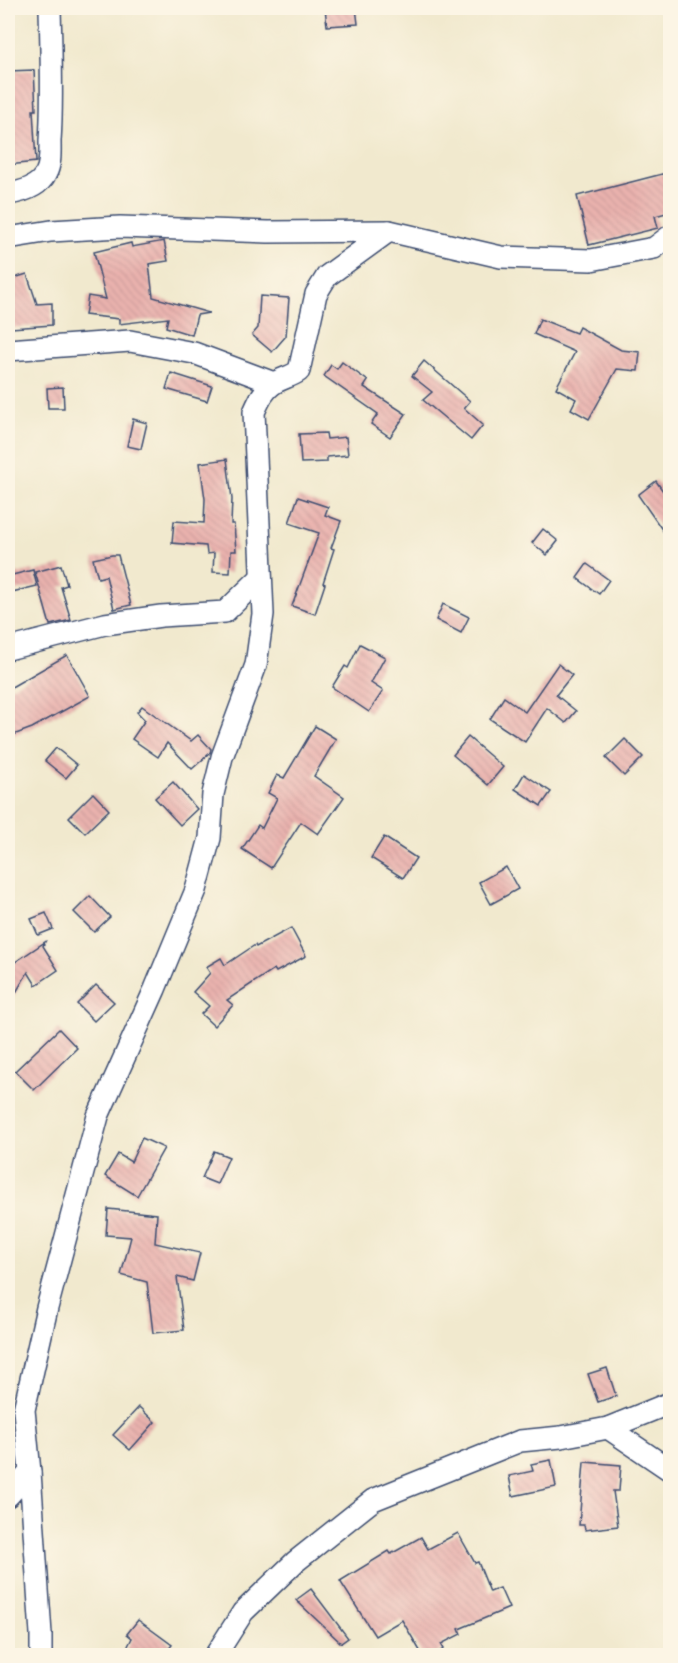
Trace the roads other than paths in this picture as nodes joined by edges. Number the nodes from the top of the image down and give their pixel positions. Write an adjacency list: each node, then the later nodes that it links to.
1 (50, 8): 2 (street)
2 (8, 194)
3 (389, 231): 4 (street); 5 (street); 7 (street)
4 (670, 236)
5 (8, 238)
6 (8, 350): 7 (street)
7 (274, 383): 8 (street)
8 (261, 577): 9 (street); 13 (street)
9 (8, 649)
10 (670, 1403): 11 (street)
11 (608, 1428): 12 (street); 16 (street)
12 (670, 1470)
13 (30, 1472): 14 (street); 15 (street)
14 (8, 1496)
15 (41, 1656)
16 (214, 1656)

